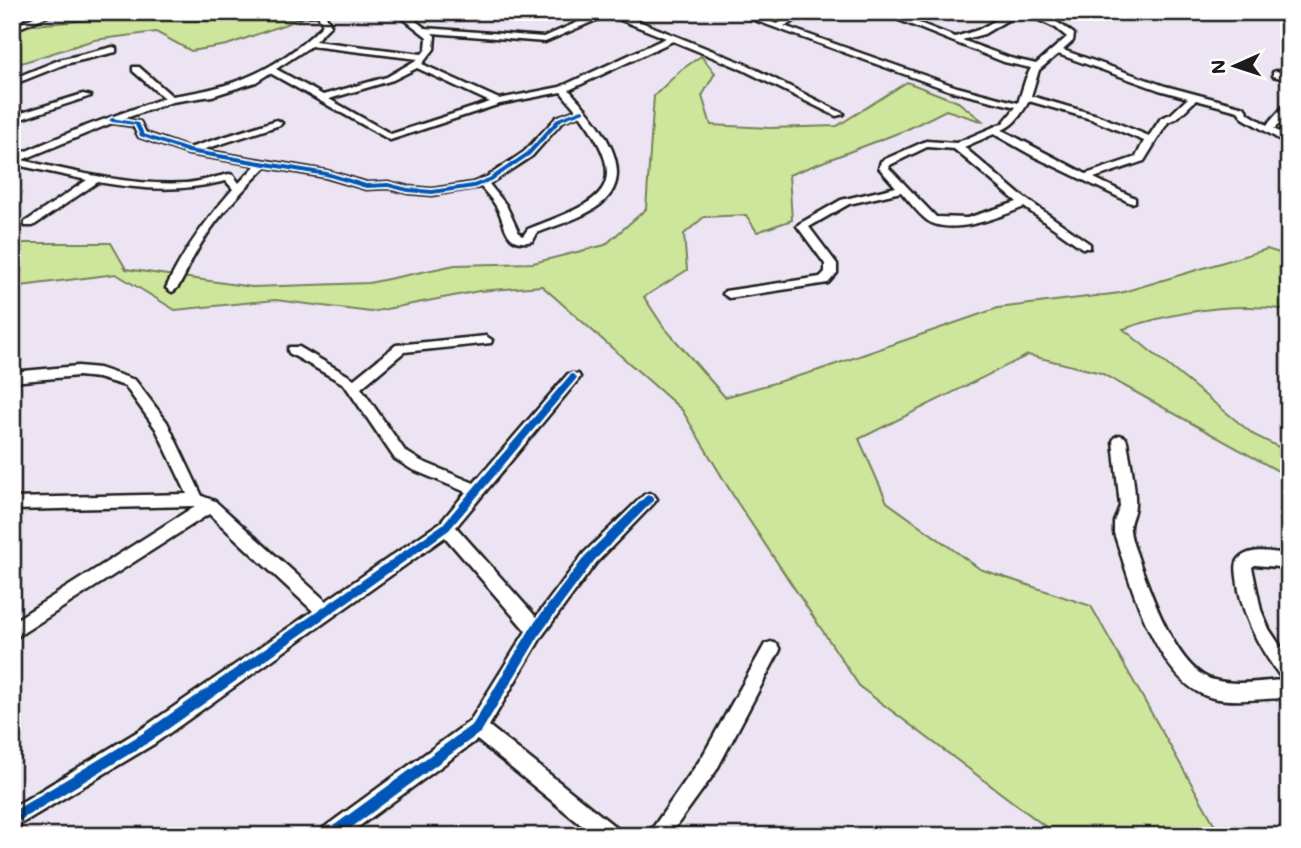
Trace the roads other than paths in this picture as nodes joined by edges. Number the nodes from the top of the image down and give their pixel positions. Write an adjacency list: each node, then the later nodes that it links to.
1 (52, 12): 14 (street)
2 (234, 12): 11 (street)
3 (398, 12): 15 (street)
4 (608, 12): 15 (street); 17 (street)
5 (736, 12): 13 (street)
6 (808, 12): 13 (street)
7 (883, 12): 16 (street)
8 (1017, 12): 16 (street)
9 (1026, 12): 20 (street)
10 (1144, 12): 12 (street)
11 (320, 13): 18 (street)
12 (1158, 17)
13 (776, 27): 35 (street)
14 (12, 29)
15 (424, 30): 21 (street)
16 (956, 39): 23 (street)
17 (671, 40): 29 (street); 38 (street)
18 (309, 43): 21 (street); 25 (street)
19 (113, 50): 28 (street)
20 (1057, 51): 23 (street); 31 (street)
21 (425, 57): 22 (street)
22 (418, 65): 33 (street); 34 (street)
23 (1038, 67): 35 (street)
24 (136, 69): 32 (street)
25 (273, 72): 32 (street); 33 (street)
26 (1276, 74): 27 (street)
27 (1289, 77)
28 (12, 82)
29 (564, 89): 34 (street); 37 (street)
30 (86, 96): 39 (street)
31 (1195, 96): 42 (street); 44 (street)
32 (170, 99): 40 (street)
33 (323, 99): 34 (street)
34 (498, 102)
35 (1023, 102): 43 (street); 44 (street)
36 (1286, 109): 42 (street)
37 (582, 111): 52 (street); 52 (street)
38 (839, 114)
39 (12, 119)
40 (113, 120): 47 (street); 48 (street)
41 (276, 123): 47 (street)
42 (1269, 129): 45 (street)
43 (995, 130): 46 (street); 50 (street)
44 (1152, 141): 50 (street)
45 (1289, 142)
46 (957, 146): 54 (street); 56 (street)
47 (188, 151): 49 (street)
48 (12, 161): 51 (street)
49 (265, 162): 52 (street); 53 (street)
50 (1087, 177): 55 (street)
51 (96, 179): 53 (street); 57 (street)
52 (483, 183)
53 (238, 189): 59 (street)
54 (902, 190): 56 (street); 60 (street)
55 (1131, 200)
56 (1024, 203): 58 (street)
57 (29, 224)
58 (1086, 246)
59 (172, 288)
60 (729, 294)
61 (486, 340): 65 (street)
62 (294, 350): 65 (street)
63 (12, 377): 69 (street)
64 (573, 377): 67 (street)
65 (354, 387): 67 (street)
66 (1120, 441): 78 (street)
67 (477, 490): 71 (street)
68 (649, 499): 74 (street)
69 (204, 503): 70 (street); 73 (street); 75 (street)
70 (12, 504)
71 (446, 527): 73 (street); 74 (street)
72 (1289, 561): 77 (street)
73 (324, 610): 80 (street)
74 (536, 630): 79 (street)
75 (12, 632)
76 (771, 650): 83 (street)
77 (1289, 674)
78 (1289, 689)
79 (477, 728): 81 (street); 82 (street)
80 (12, 819)
81 (329, 836)
82 (611, 836)
83 (657, 836)

